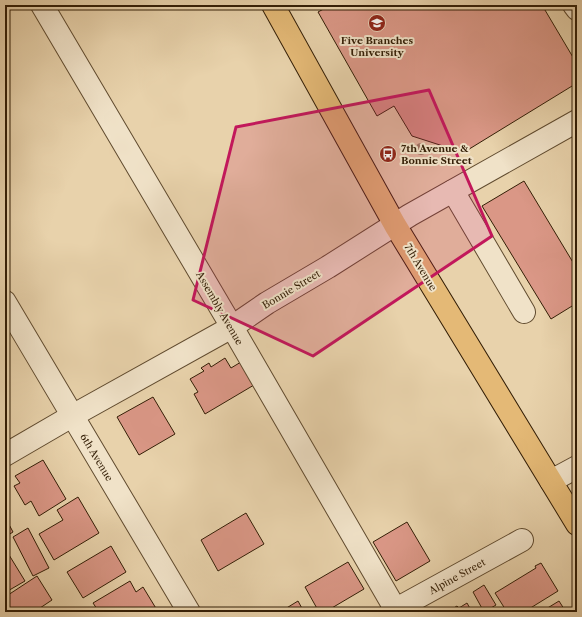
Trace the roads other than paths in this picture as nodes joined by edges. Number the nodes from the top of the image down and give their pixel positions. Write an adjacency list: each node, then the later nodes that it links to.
1 (42, 5): 10 (street, Assembly Avenue)
2 (273, 5): 7 (main road, 7th Avenue)
3 (574, 5): 4 (street)
4 (577, 9)
5 (577, 122): 6 (street, Bonnie Street)
6 (453, 191): 7 (street, Bonnie Street); 9 (street)
7 (395, 225): 10 (street, Bonnie Street); 14 (main road, 7th Avenue)
8 (5, 302): 11 (street, 6th Avenue)
9 (524, 312)
10 (232, 326): 11 (street, Bonnie Street); 17 (street, Assembly Avenue)
11 (72, 416): 12 (street, Bonnie Street); 18 (street, 6th Avenue)
12 (5, 455)
13 (577, 467): 14 (street)
14 (551, 481): 15 (main road, 7th Avenue)
15 (577, 524)
16 (522, 540): 17 (street, Alpine Street)
17 (394, 611)
18 (189, 612)

